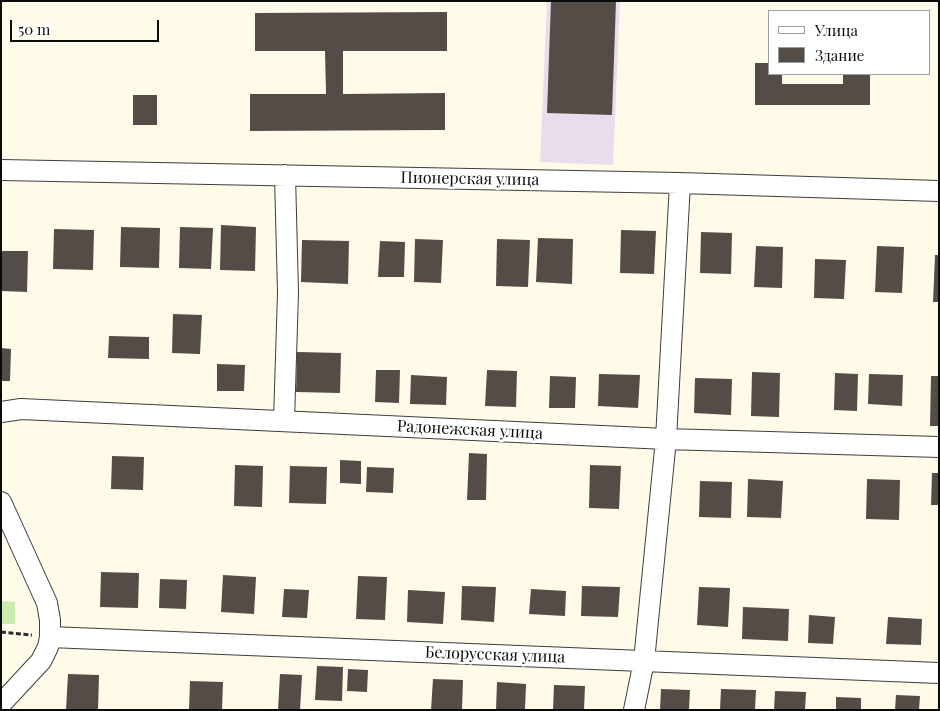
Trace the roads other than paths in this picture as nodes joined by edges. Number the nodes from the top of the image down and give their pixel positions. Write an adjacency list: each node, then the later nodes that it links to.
1 (1, 170): 2 (street, Пионерская улица)
2 (286, 175): 3 (street, Пионерская улица); 6 (street)
3 (680, 183): 4 (street, Пионерская улица); 7 (street)
4 (939, 192)
5 (1, 412): 6 (street, Радонежская улица)
6 (284, 421): 7 (street, Радонежская улица)
7 (666, 439): 8 (street, Радонежская улица); 11 (street)
8 (939, 447)
9 (1, 502): 10 (street)
10 (50, 637): 11 (street, Белорусская улица); 13 (street)
11 (644, 661): 12 (street, Белорусская улица); 14 (street)
12 (939, 673)
13 (1, 704)
14 (634, 710)

